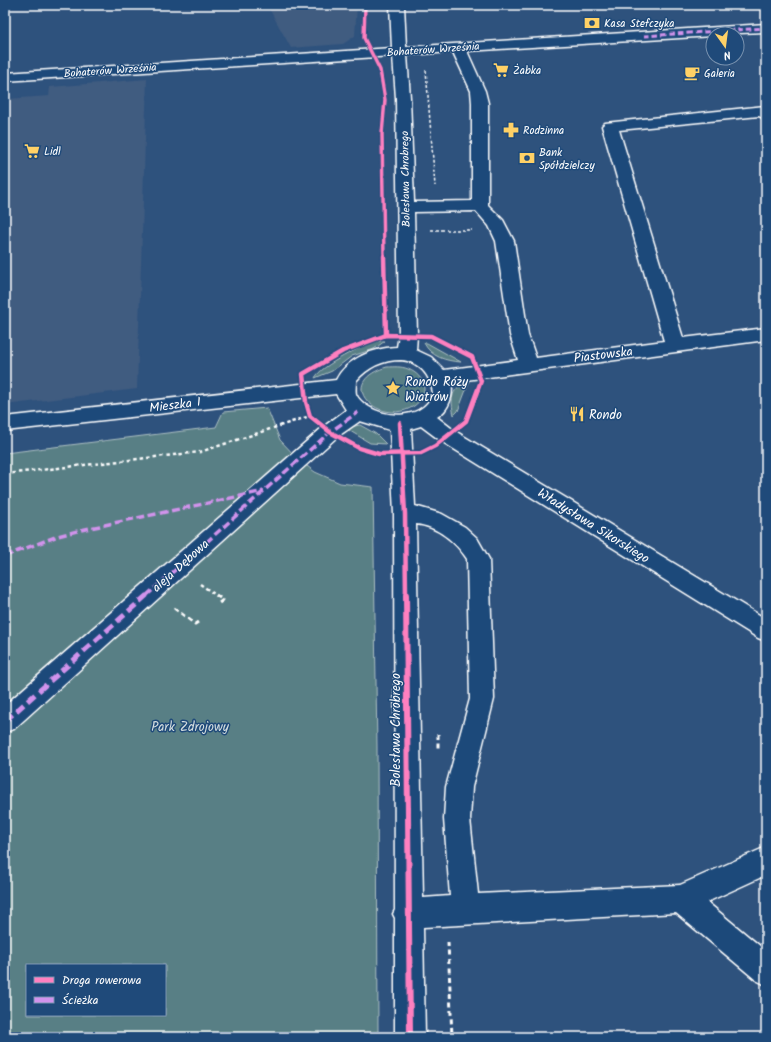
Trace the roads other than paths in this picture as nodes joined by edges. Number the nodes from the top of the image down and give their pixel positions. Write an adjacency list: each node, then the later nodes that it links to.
1 (397, 5): 4 (street, Bolesława Chrobrego)
2 (766, 28): 3 (street, Bohaterów Września)
3 (458, 47): 4 (street, Bohaterów Września); 7 (street)
4 (400, 51): 5 (street, Bohaterów Września); 8 (street, Bolesława Chrobrego)
5 (5, 77)
6 (766, 115): 10 (street)
7 (480, 206): 8 (street); 12 (street)
8 (405, 207): 11 (street, Bolesława Chrobrego)
9 (766, 334): 10 (street, Piastowska)
10 (675, 345): 12 (street, Piastowska)
11 (406, 354): 13 (street); 14 (street)
12 (529, 364): 13 (street, Piastowska)
13 (440, 377): 16 (street)
14 (345, 386): 15 (street); 18 (street, Mieszka I)
15 (358, 412): 17 (street); 21 (street, aleja Dębowa)
16 (424, 417): 17 (street); 20 (street, Władysława Sikorskiego)
17 (400, 423): 19 (street, Bolesława Chrobrego)
18 (5, 424)
19 (405, 514): 24 (street); 25 (street, Bolesława Chrobrego)
20 (766, 631)
21 (5, 721)
22 (766, 861): 23 (street)
23 (681, 899): 24 (street); 26 (street)
24 (456, 910): 25 (street)
25 (407, 914): 27 (street, Bolesława Chrobrego)
26 (766, 970)
27 (410, 1037)

